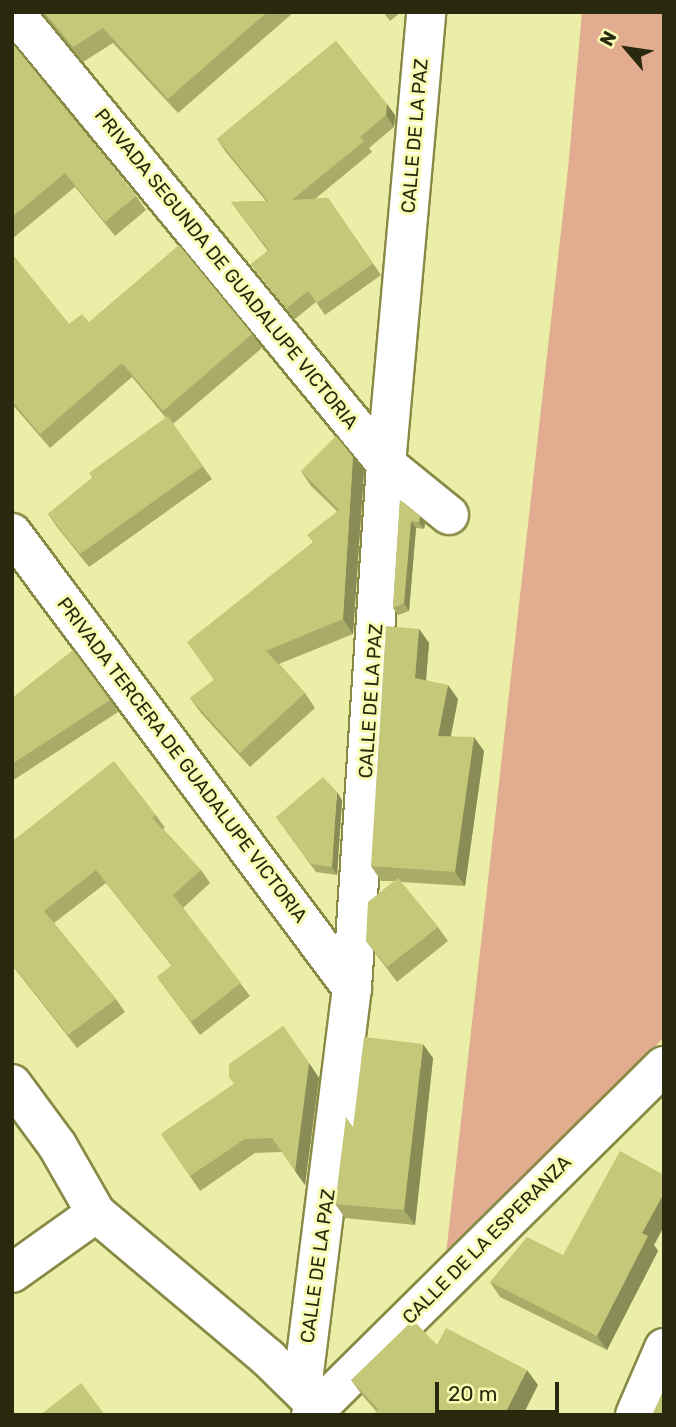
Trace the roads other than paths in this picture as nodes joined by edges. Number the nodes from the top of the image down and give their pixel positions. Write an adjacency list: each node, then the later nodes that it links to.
1 (14, 12): 3 (street, PRIVADA SEGUNDA DE GUADALUPE VICTORIA)
2 (426, 12): 3 (street, CALLE DE LA PAZ)
3 (386, 464): 4 (street, PRIVADA SEGUNDA DE GUADALUPE VICTORIA); 6 (street, CALLE DE LA PAZ)
4 (449, 515)
5 (12, 533): 6 (street, PRIVADA TERCERA DE GUADALUPE VICTORIA)
6 (352, 988): 12 (street, CALLE DE LA PAZ)
7 (664, 1066): 12 (street, CALLE DE LA ESPERANZA)
8 (12, 1084): 9 (street)
9 (96, 1213): 10 (street); 12 (street)
10 (12, 1273)
11 (664, 1348): 13 (street)
12 (310, 1403)
13 (635, 1415)

